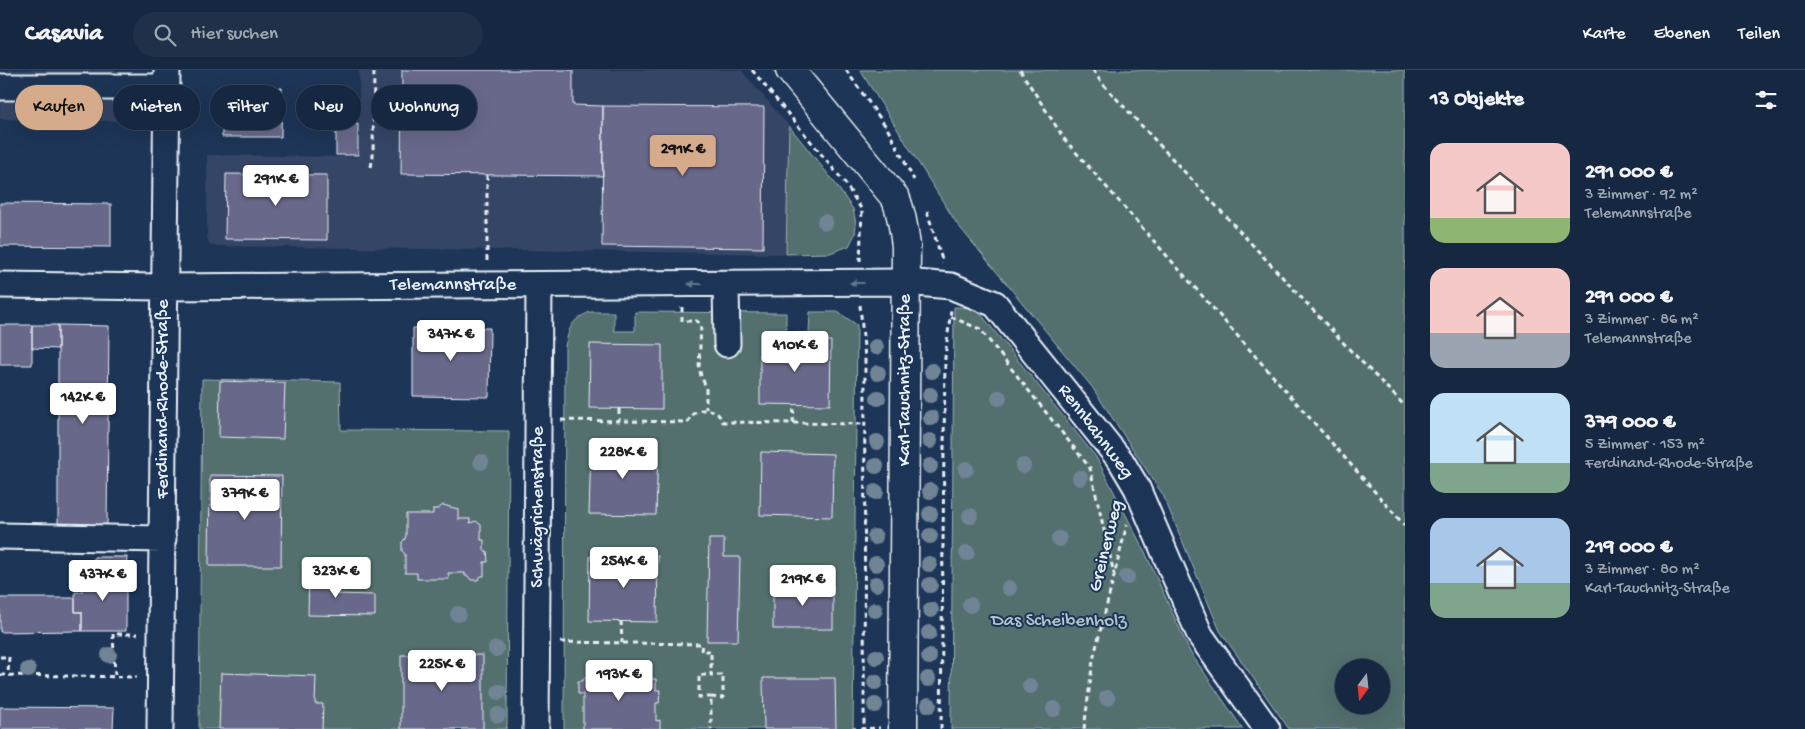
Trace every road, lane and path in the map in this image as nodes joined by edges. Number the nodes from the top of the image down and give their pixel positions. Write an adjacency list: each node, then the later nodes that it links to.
1 (374, 70): 8 (path)
2 (752, 70): 12 (path)
3 (790, 70): 11 (main road, Karl-Tauchnitz-Straße)
4 (1020, 70): 29 (path)
5 (1092, 70): 21 (path)
6 (167, 78): 7 (street); 17 (street, Ferdinand-Rhode-Straße)
7 (0, 87)
8 (371, 167)
9 (487, 175): 10 (path)
10 (487, 249)
11 (906, 282): 12 (street, Telemannstraße); 28 (street, Rennbahnweg); 48 (main road, Karl-Tauchnitz-Straße)
12 (858, 283): 14 (street, Telemannstraße, one-way to 14); 27 (path)
13 (682, 284): 14 (street, Telemannstraße, one-way to 13); 16 (street, Telemannstraße); 23 (path)
14 (726, 284): 19 (street)
15 (0, 285): 17 (street, Telemannstraße)
16 (539, 285): 17 (street, Telemannstraße); 24 (street, Schwägrichenstraße)
17 (163, 287): 31 (street, Ferdinand-Rhode-Straße)
18 (951, 317): 32 (path)
19 (727, 344)
20 (794, 404): 26 (path)
21 (1405, 406)
22 (618, 409): 25 (path)
23 (706, 409): 25 (path); 26 (path)
24 (538, 420): 25 (path); 35 (street, Schwägrichenstraße)
25 (619, 421)
26 (793, 423): 27 (path)
27 (864, 424): 47 (path)
28 (1136, 488): 32 (path, Greinerweg); 50 (street, Rennbahnweg)
29 (1405, 526)
30 (0, 536): 31 (street)
31 (163, 539): 34 (street, Ferdinand-Rhode-Straße)
32 (1114, 574): 49 (path, Greinerweg)
33 (622, 621): 36 (path)
34 (161, 634): 40 (path); 42 (street, Ferdinand-Rhode-Straße)
35 (537, 641): 36 (path); 45 (street, Schwägrichenstraße)
36 (622, 643): 41 (path)
37 (0, 657): 39 (path)
38 (0, 675): 39 (path)
39 (8, 675): 40 (path)
40 (115, 675): 42 (path)
41 (711, 676): 43 (path); 43 (path)
42 (160, 678): 44 (street, Ferdinand-Rhode-Straße)
43 (711, 697): 46 (path)
44 (160, 729)
45 (536, 729)
46 (711, 729)
47 (864, 729)
48 (903, 729)
49 (1084, 729)
50 (1267, 729)

